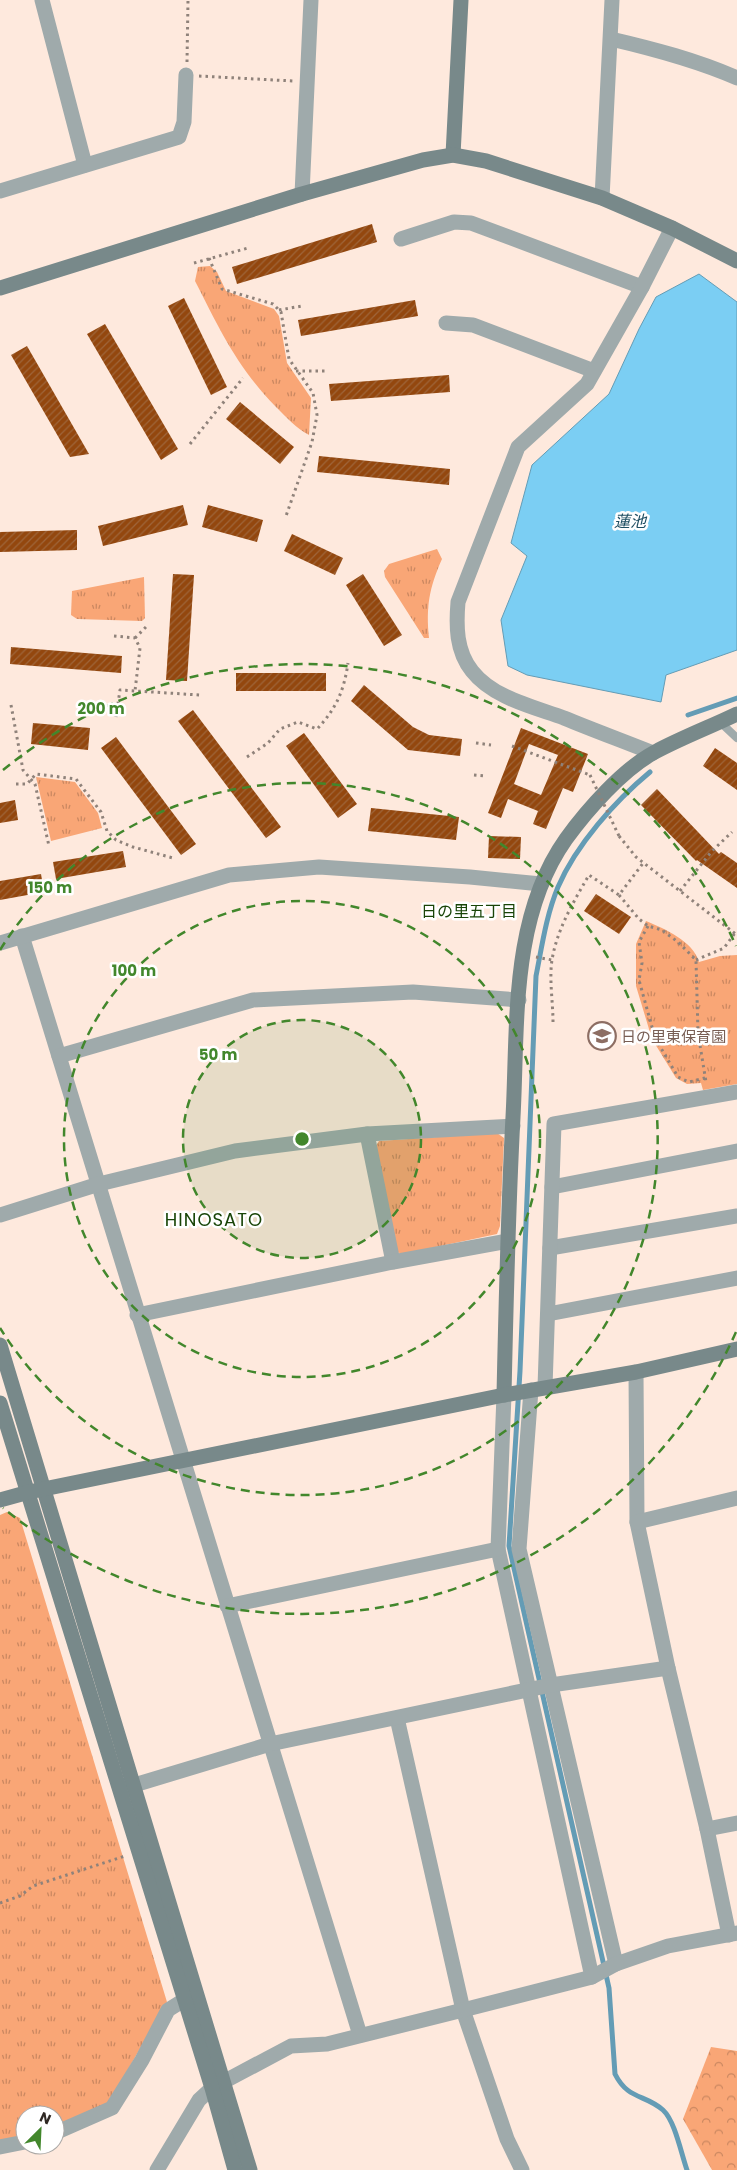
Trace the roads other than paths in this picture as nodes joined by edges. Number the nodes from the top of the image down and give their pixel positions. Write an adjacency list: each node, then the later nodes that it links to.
1 (42, 0): 9 (street)
2 (311, 0): 11 (street)
3 (461, 0): 8 (street)
4 (612, 0): 5 (street)
5 (611, 39): 7 (street); 12 (street)
6 (186, 75): 9 (street)
7 (737, 78)
8 (453, 155): 11 (street); 12 (street)
9 (85, 165): 10 (street)
10 (0, 191)
11 (302, 194): 17 (street)
12 (602, 198): 13 (street)
13 (672, 228): 15 (street); 16 (street)
14 (401, 239): 16 (street)
15 (737, 261)
16 (642, 287): 19 (street)
17 (0, 288)
18 (446, 323): 19 (street)
19 (594, 371): 23 (street)
20 (737, 714): 21 (street)
21 (720, 722): 22 (lane); 23 (street)
22 (737, 738)
23 (653, 753): 24 (street)
24 (541, 884): 25 (street); 27 (street)
25 (22, 936): 26 (street); 28 (street)
26 (0, 943)
27 (519, 1000): 28 (street); 30 (street)
28 (59, 1056): 33 (street)
29 (737, 1092): 34 (street)
30 (513, 1126): 31 (street); 37 (street)
31 (367, 1134): 33 (street); 39 (street)
32 (737, 1151): 34 (street)
33 (99, 1184): 35 (street); 42 (street)
34 (552, 1187): 38 (street)
35 (0, 1215)
36 (737, 1216): 38 (street)
37 (508, 1241): 39 (street); 47 (street)
38 (550, 1248): 41 (street)
39 (393, 1262): 42 (street)
40 (737, 1278): 41 (street)
41 (548, 1314): 46 (street)
42 (137, 1315): 49 (street)
43 (0, 1345): 50 (street)
44 (737, 1349): 45 (street)
45 (636, 1372): 46 (street); 53 (street)
46 (538, 1389): 47 (street); 57 (street)
47 (504, 1395): 49 (street); 54 (street)
48 (0, 1403): 50 (street)
49 (183, 1461): 50 (street); 55 (street)
50 (36, 1490): 52 (street); 61 (street)
51 (737, 1498): 53 (street)
52 (0, 1500)
53 (637, 1522): 56 (street)
54 (498, 1549): 55 (street); 58 (street)
55 (227, 1606): 60 (street)
56 (668, 1668): 57 (street); 63 (street)
57 (551, 1684): 58 (street); 65 (street)
58 (528, 1690): 59 (street); 66 (street)
59 (397, 1718): 60 (street); 68 (street)
60 (270, 1744): 61 (street); 69 (street)
61 (126, 1788): 67 (street); 70 (street)
62 (737, 1823): 63 (street)
63 (707, 1829): 64 (street)
64 (733, 1934): 65 (street)
65 (616, 1964): 66 (street)
66 (592, 1977): 68 (street)
67 (184, 2000): 70 (street); 71 (street)
68 (463, 2010): 69 (street); 77 (street)
69 (360, 2035): 70 (street)
70 (218, 2085): 74 (street); 75 (street); 76 (street)
71 (65, 2129)
72 (15, 2144): 73 (street)
73 (0, 2147)
74 (157, 2170)
75 (235, 2170)
76 (250, 2170)
77 (522, 2170)

